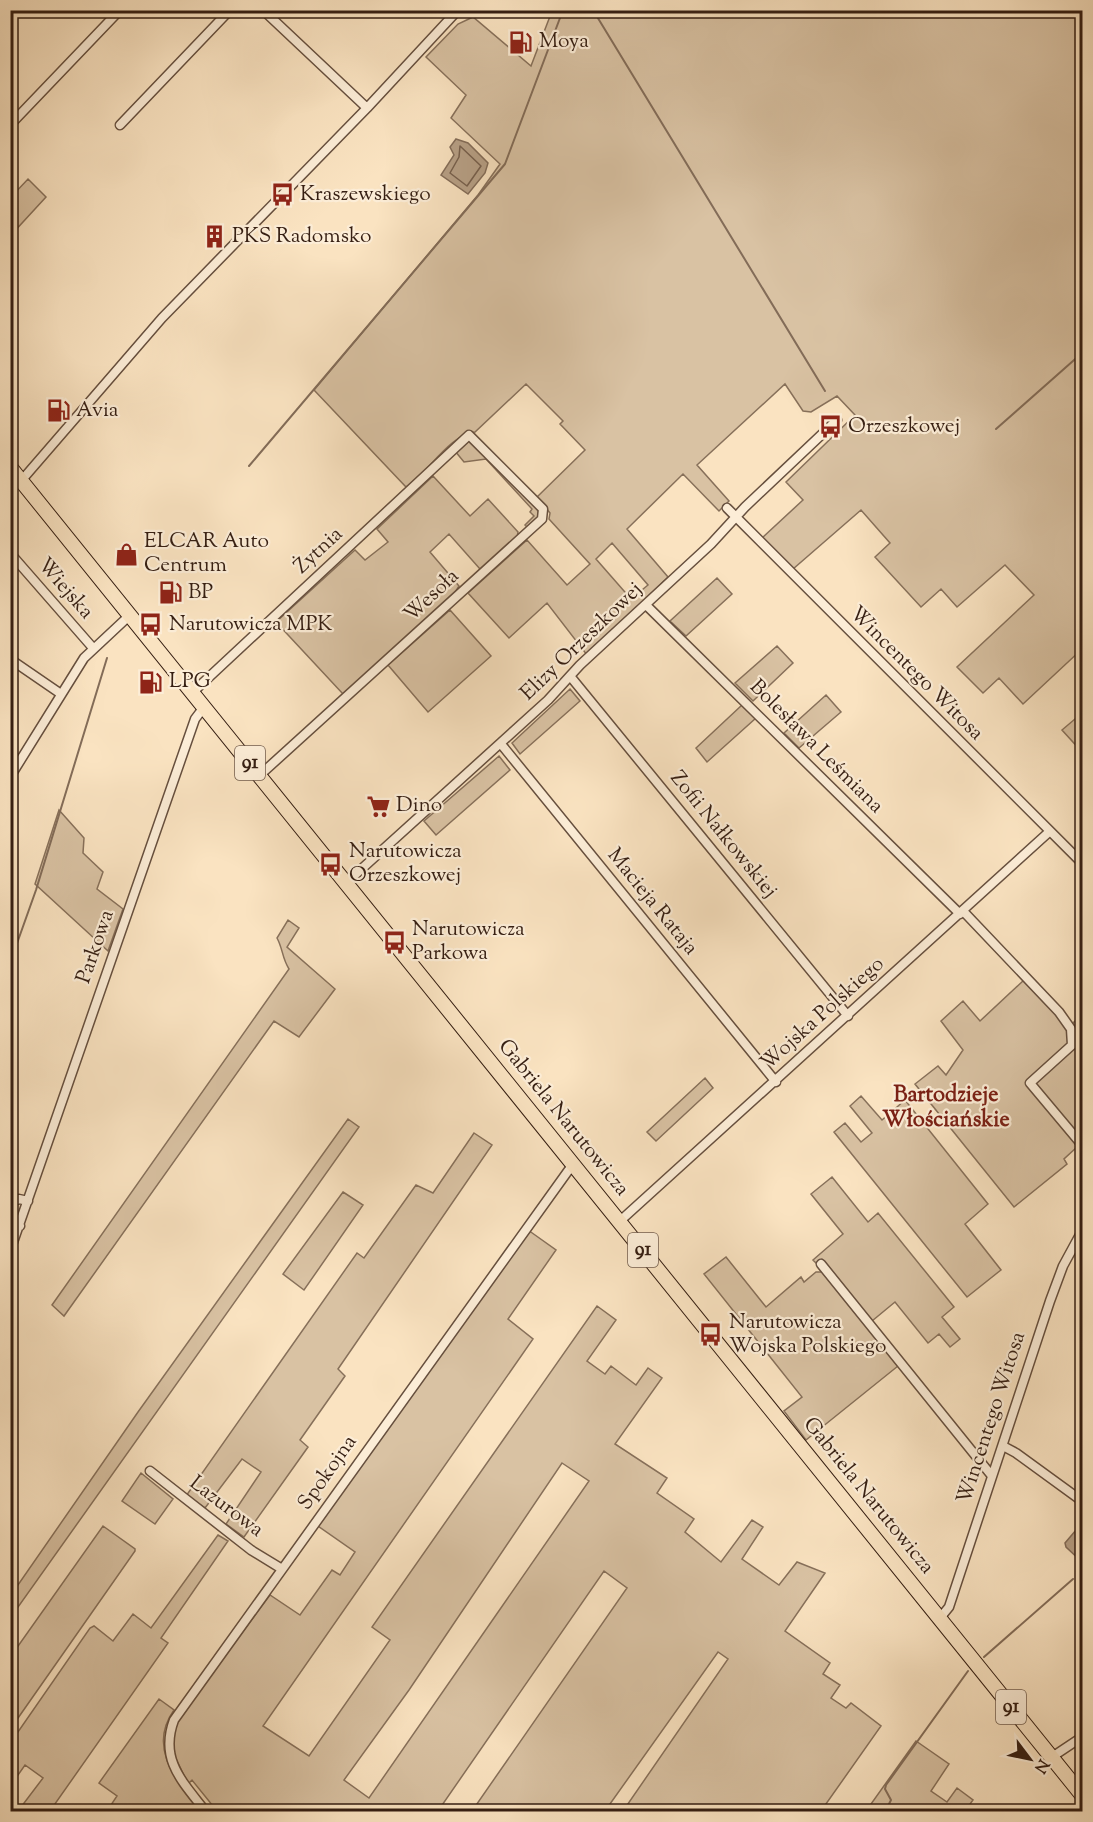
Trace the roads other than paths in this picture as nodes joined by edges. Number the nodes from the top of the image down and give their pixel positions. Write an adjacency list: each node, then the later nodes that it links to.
1 (120, 10): 6 (street)
2 (230, 10): 7 (street)
3 (263, 10): 5 (street)
4 (458, 10): 5 (street)
5 (368, 108): 11 (street)
6 (10, 125)
7 (120, 125)
8 (837, 420): 13 (street, Elizy Orzeszkowej)
9 (469, 435): 20 (street, Żytnia); 24 (street, Wesoła)
10 (10, 467): 11 (main road, Gabriela Narutowicza / 91)
11 (21, 481): 16 (main road, Gabriela Narutowicza / 91)
12 (727, 508): 13 (street, Wincentego Witosa)
13 (735, 518): 15 (street, Elizy Orzeszkowej); 26 (street, Wincentego Witosa)
14 (10, 553): 17 (street, Wiejska)
15 (646, 605): 19 (street, Elizy Orzeszkowej); 29 (street, Bolesława Leśmiana)
16 (130, 615): 17 (street); 20 (main road, Gabriela Narutowicza / 91)
17 (93, 648): 21 (street)
18 (10, 659): 21 (street)
19 (570, 676): 23 (street, Elizy Orzeszkowej); 30 (street, Zofii Nałkowskiej)
20 (193, 692): 22 (main road, Gabriela Narutowicza / 91)
21 (62, 693): 25 (street)
22 (204, 707): 24 (main road, Gabriela Narutowicza / 91); 34 (street, Parkowa)
23 (501, 744): 28 (street, Elizy Orzeszkowej); 31 (street, Macieja Rataja)
24 (260, 775): 28 (main road, Gabriela Narutowicza / 91)
25 (10, 777)
26 (1049, 832): 27 (street, Wincentego Witosa); 29 (street, Wojska Polskiego)
27 (1083, 863)
28 (346, 883): 33 (main road, Gabriela Narutowicza / 91)
29 (961, 912): 30 (street, Wojska Polskiego); 32 (street, Bolesława Leśmiana)
30 (848, 1016): 31 (street, Wojska Polskiego)
31 (776, 1082): 36 (street, Wojska Polskiego)
32 (1083, 1145)
33 (573, 1164): 36 (main road, Gabriela Narutowicza / 91); 46 (street, Spokojna)
34 (28, 1201): 35 (street); 38 (street, Parkowa)
35 (10, 1203)
36 (620, 1221): 47 (main road, Gabriela Narutowicza / 91)
37 (10, 1222): 38 (street)
38 (20, 1226): 40 (street, Parkowa)
39 (1083, 1231): 42 (street, Wincentego Witosa)
40 (10, 1251)
41 (821, 1264): 44 (street)
42 (1003, 1446): 44 (street, Wincentego Witosa); 45 (street)
43 (150, 1471): 46 (street, Lazurowa)
44 (993, 1476): 47 (street, Wincentego Witosa)
45 (1083, 1501)
46 (282, 1569): 51 (street, Spokojna)
47 (940, 1618): 49 (main road, Gabriela Narutowicza / 91)
48 (1083, 1737): 49 (street)
49 (1052, 1757): 50 (main road, Gabriela Narutowicza / 91)
50 (1083, 1795)
51 (207, 1812)

